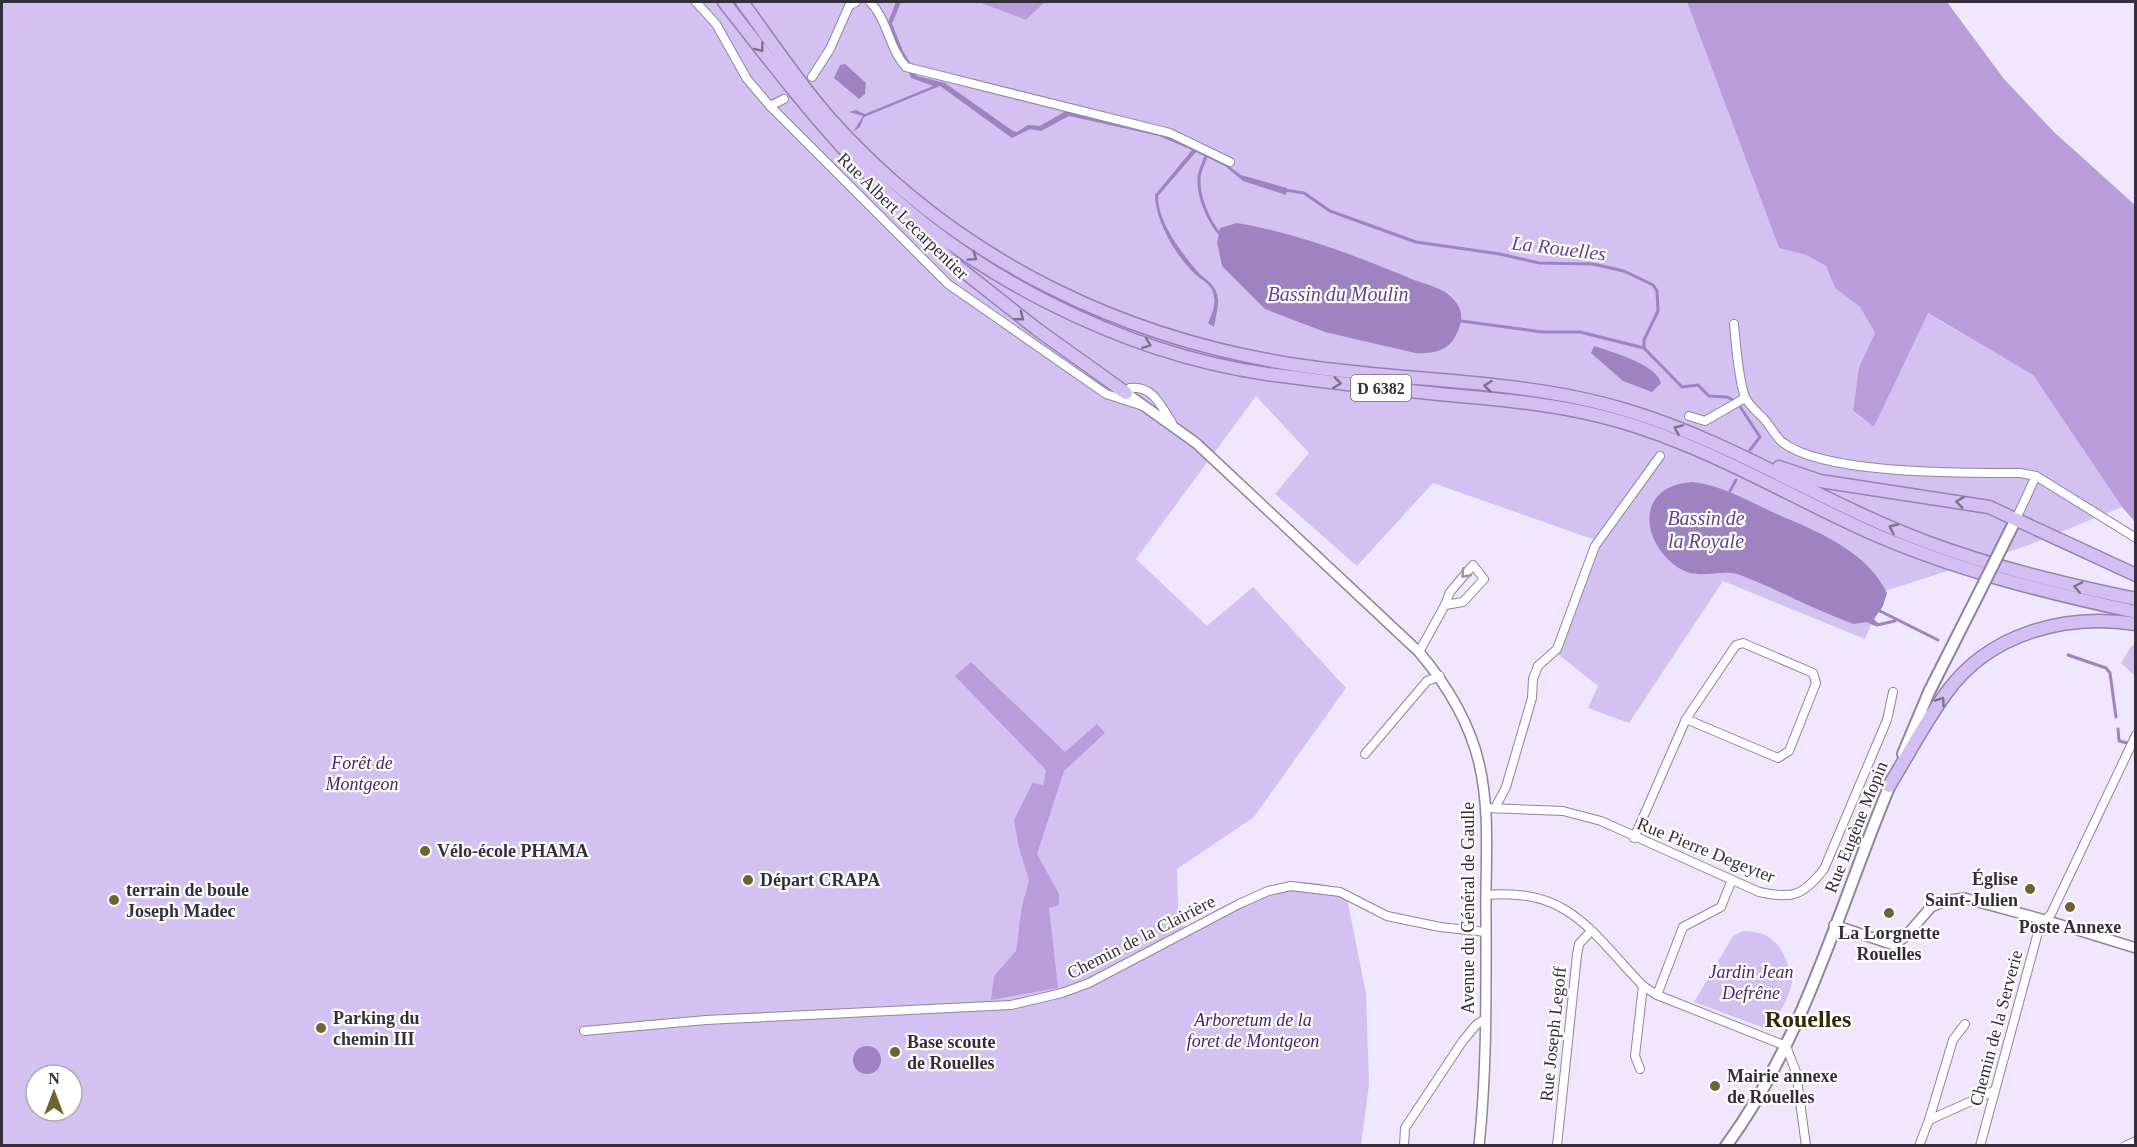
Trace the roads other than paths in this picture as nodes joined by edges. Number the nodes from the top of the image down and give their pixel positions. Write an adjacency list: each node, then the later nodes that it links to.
1 (696, 2): 8 (street, Rue Albert Lecarpentier)
2 (724, 2): 9 (highway, D 6382, one-way to 9)
3 (742, 2): 16 (highway, D 6382, one-way to 3)
4 (856, 2): 6 (street)
5 (870, 2): 10 (street)
6 (812, 77)
7 (784, 99): 8 (street)
8 (771, 106): 12 (street, Rue Albert Lecarpentier)
9 (808, 109): 12 (highway, one-way to 12); 24 (highway, D 6382, one-way to 24)
10 (1230, 162)
11 (1734, 324): 13 (street)
12 (1123, 397): 15 (street, Avenue du Général de Gaulle); 15 (street)
13 (1745, 398): 14 (street); 18 (street)
14 (1689, 416)
15 (1172, 423): 26 (street, Avenue du Général de Gaulle)
16 (1710, 443): 19 (highway, one-way to 16); 22 (highway, D 6382, one-way to 16)
17 (1660, 456): 33 (street)
18 (2036, 476): 19 (street); 20 (street)
19 (2016, 519): 21 (highway); 32 (main road, Rue Eugène Mopin, bridge)
20 (2136, 538)
21 (2136, 575)
22 (2136, 599)
23 (1445, 605): 23 (street, one-way to 23); 26 (street)
24 (2136, 612)
25 (2136, 624): 32 (highway, one-way to 25)
26 (1419, 652): 27 (street, Avenue du Général de Gaulle)
27 (1440, 676): 31 (street); 33 (street, Avenue du Général de Gaulle)
28 (1893, 692): 35 (street, Rue Pierre Degeyter)
29 (1686, 719): 29 (street); 34 (street)
30 (2135, 736): 37 (street, Chemin de la Serverie)
31 (1365, 754)
32 (1889, 786): 38 (main road, Rue Eugène Mopin)
33 (1491, 808): 34 (street, Rue Pierre Degeyter); 36 (street, Avenue du Général de Gaulle)
34 (1634, 838): 35 (street, Rue Pierre Degeyter)
35 (1731, 882): 43 (street)
36 (1486, 895): 39 (street); 40 (street, Avenue du Général de Gaulle)
37 (2045, 920): 38 (street); 41 (street); 49 (street, Chemin de la Serverie)
38 (1834, 925): 47 (main road, Rue Eugène Mopin)
39 (1591, 931): 42 (street); 54 (street, Rue Joseph Legoff)
40 (1486, 932): 44 (street, Avenue du Général de Gaulle); 46 (street, Chemin de la Clairière)
41 (2136, 948)
42 (1643, 986): 43 (street); 48 (street)
43 (1657, 995): 47 (street)
44 (1485, 1019): 52 (street); 53 (street, Avenue du Général de Gaulle)
45 (1965, 1024): 50 (street)
46 (584, 1031)
47 (1786, 1047): 55 (main road, Rue Eugène Mopin); 56 (street)
48 (1640, 1069)
49 (1994, 1091): 50 (street); 58 (street, Chemin de la Serverie)
50 (1929, 1120): 57 (street)
51 (2136, 1141): 59 (street)
52 (1404, 1146)
53 (1479, 1146)
54 (1557, 1146)
55 (1726, 1146)
56 (1806, 1146)
57 (1919, 1146)
58 (1980, 1146)
59 (2124, 1146)

